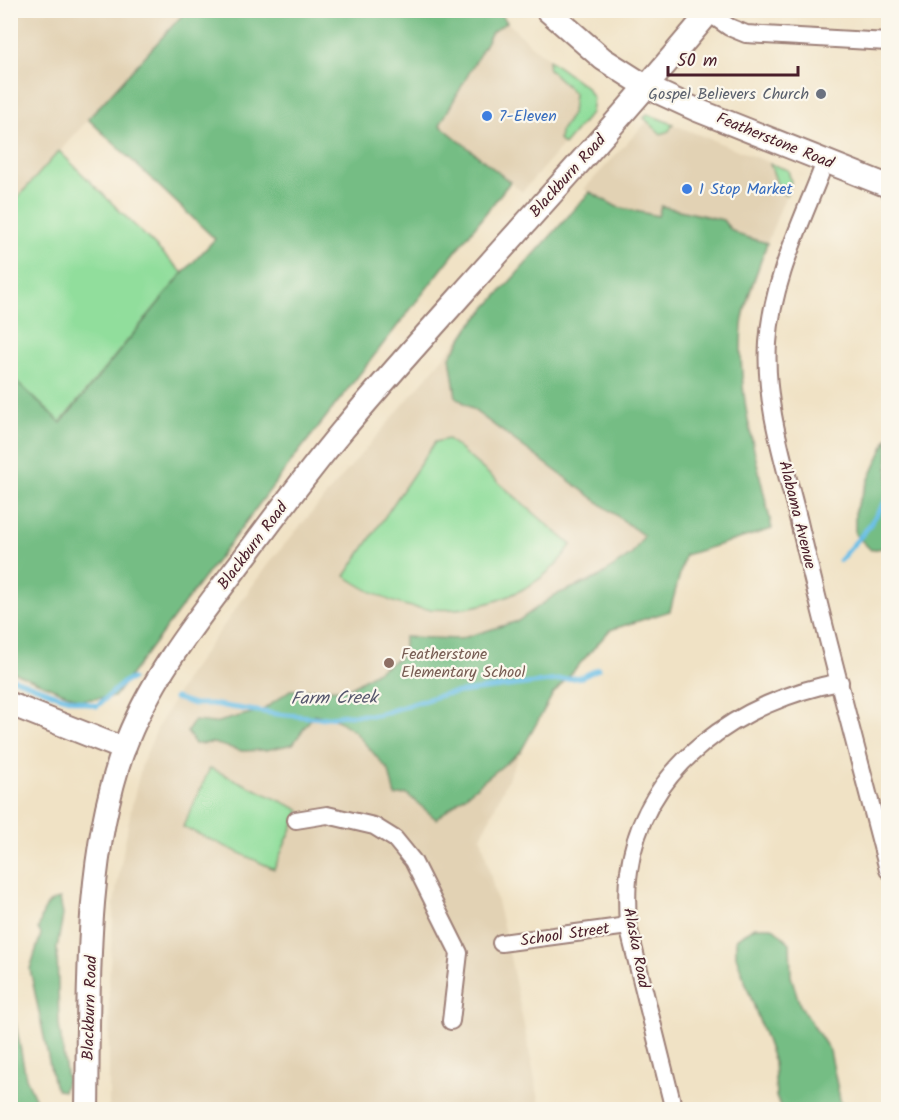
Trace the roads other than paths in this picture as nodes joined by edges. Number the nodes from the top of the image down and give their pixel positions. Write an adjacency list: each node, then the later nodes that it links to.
1 (547, 10): 4 (street, Featherstone Road)
2 (710, 12): 3 (street); 4 (street, Blackburn Road)
3 (888, 42)
4 (647, 87): 5 (street, Featherstone Road); 9 (street, Blackburn Road)
5 (825, 162): 6 (street, Featherstone Road); 7 (street, Alabama Avenue)
6 (888, 186)
7 (840, 682): 11 (street, Alabama Avenue); 12 (street, Alaska Road)
8 (10, 704): 9 (street)
9 (124, 749): 15 (street, Blackburn Road)
10 (296, 820): 14 (street)
11 (888, 870)
12 (628, 926): 13 (street, School Street); 16 (street, Alaska Road)
13 (501, 944)
14 (451, 1021)
15 (87, 1110)
16 (674, 1110)

